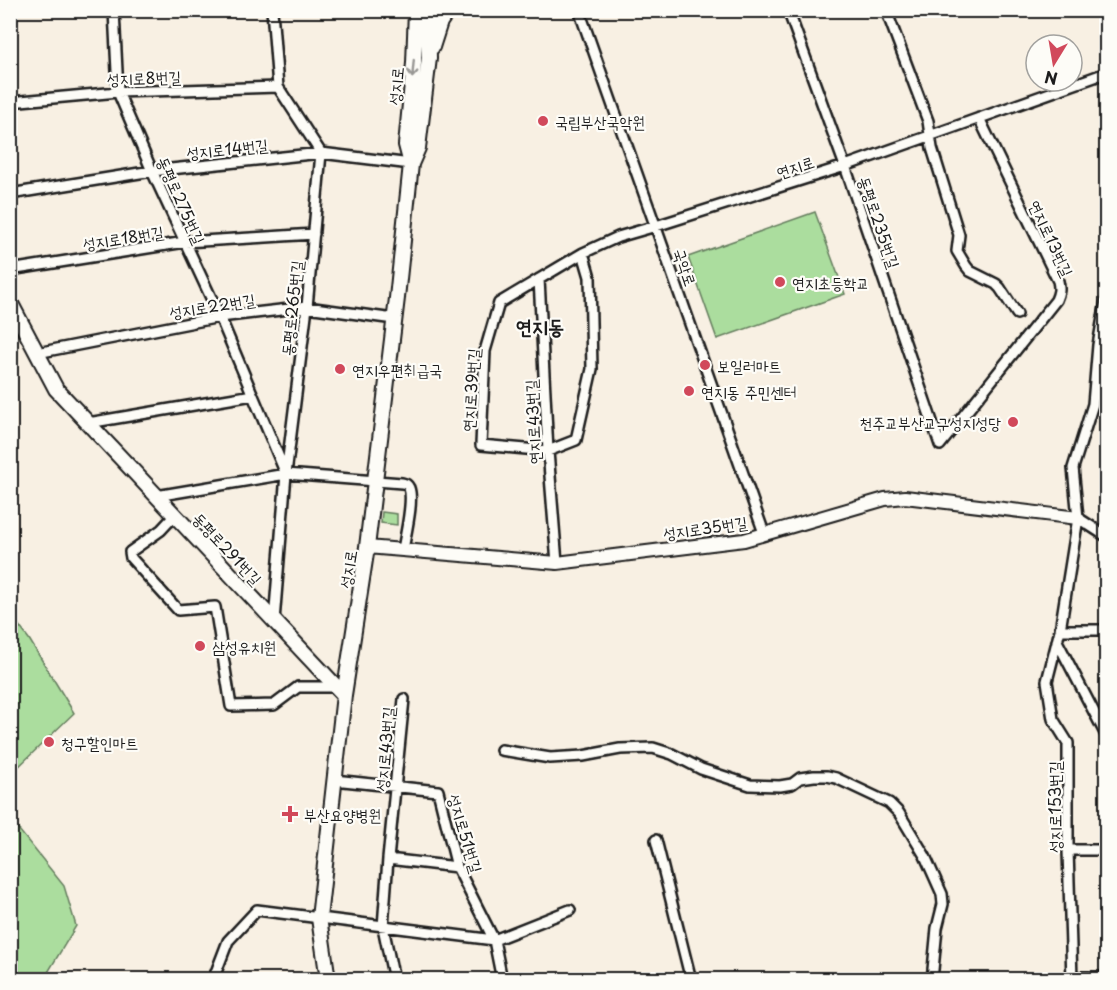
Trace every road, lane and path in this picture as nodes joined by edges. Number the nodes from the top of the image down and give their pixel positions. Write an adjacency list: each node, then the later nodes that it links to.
1 (114, 10): 14 (street, 동평로275번길)
2 (272, 10): 13 (street)
3 (406, 10): 10 (main road)
4 (416, 10): 10 (main road, 성지로)
5 (428, 10): 11 (main road, 성지로)
6 (448, 10): 11 (main road, 성지로)
7 (579, 10): 23 (street, 국악로)
8 (788, 10): 20 (street, 동평로235번길)
9 (886, 10): 17 (street)
10 (415, 32): 19 (main road, 성지로, one-way to 19)
11 (429, 58): 19 (main road, 성지로)
12 (1107, 74): 16 (street, 연지로)
13 (278, 87): 14 (street, 성지로8번길); 18 (street)
14 (118, 92): 15 (street, 성지로8번길); 21 (street, 동평로275번길)
15 (10, 102)
16 (979, 118): 17 (street, 연지로); 39 (street, 연지로13번길)
17 (931, 136): 20 (street, 연지로); 33 (street)
18 (321, 153): 19 (street, 성지로14번길); 21 (street, 성지로14번길); 24 (street, 동평로265번길)
19 (411, 164): 35 (main road, 성지로)
20 (845, 166): 23 (street, 연지로); 39 (street, 동평로235번길)
21 (152, 171): 22 (street, 성지로14번길); 25 (street, 동평로275번길)
22 (10, 194)
23 (656, 226): 26 (street, 연지로); 46 (street, 국악로)
24 (314, 234): 25 (street, 성지로18번길); 32 (street, 동평로265번길)
25 (185, 242): 27 (street, 성지로18번길); 34 (street, 동평로275번길)
26 (582, 253): 28 (street, 연지로); 40 (street, 연지로39번길)
27 (10, 270)
28 (539, 279): 31 (street, 연지로); 40 (street, 연지로43번길)
29 (1107, 301): 45 (street, 성지로153번길)
30 (10, 302): 36 (main road, 동평로291번길)
31 (500, 303): 40 (street, 연지로39번길)
32 (307, 307): 34 (street, 성지로22번길); 35 (street, 성지로22번길); 41 (street, 동평로265번길)
33 (1017, 314)
34 (219, 317): 36 (street, 성지로22번길); 37 (street, 동평로275번길)
35 (394, 318): 42 (main road, 성지로)
36 (37, 353): 38 (main road, 동평로291번길)
37 (253, 395): 38 (street); 41 (street, 동평로275번길)
38 (88, 423): 43 (main road, 동평로291번길)
39 (940, 445)
40 (548, 451): 50 (street, 연지로43번길)
41 (286, 474): 42 (street); 43 (street); 51 (street, 동평로265번길)
42 (374, 482): 48 (main road, 성지로); 49 (street)
43 (156, 496): 44 (main road, 동평로291번길)
44 (175, 515): 51 (main road, 동평로291번길); 55 (street)
45 (1078, 518): 46 (street, 성지로35번길); 47 (street); 52 (street, 성지로153번길)
46 (764, 533): 50 (street, 성지로35번길)
47 (1107, 536)
48 (367, 547): 49 (street, 성지로35번길); 55 (main road, 성지로)
49 (403, 550): 50 (street, 성지로35번길)
50 (557, 563)
51 (274, 621): 55 (main road, 동평로291번길)
52 (1060, 630): 53 (street); 54 (street, 성지로153번길)
53 (1107, 630)
54 (1057, 641): 57 (street); 62 (street, 성지로153번길)
55 (340, 691): 59 (main road, 성지로)
56 (404, 699): 60 (street, 성지로43번길)
57 (1107, 735)
58 (501, 750): 77 (street)
59 (334, 780): 60 (street, 성지로51번길); 67 (main road, 성지로)
60 (395, 787): 64 (street, 성지로43번길); 65 (street, 성지로51번길)
61 (656, 840): 76 (street)
62 (1068, 850): 63 (street); 71 (street, 성지로153번길)
63 (1107, 850)
64 (388, 859): 65 (street); 68 (street, 성지로43번길)
65 (457, 867): 69 (street, 성지로51번길)
66 (570, 910): 69 (street)
67 (319, 918): 68 (street); 72 (street); 73 (main road, 성지로)
68 (383, 927): 69 (street); 74 (street, 성지로43번길)
69 (494, 940): 75 (street, 성지로51번길)
70 (1107, 977): 71 (street)
71 (1072, 978)
72 (213, 980)
73 (328, 980)
74 (394, 980)
75 (502, 980)
76 (691, 980)
77 (932, 980)

